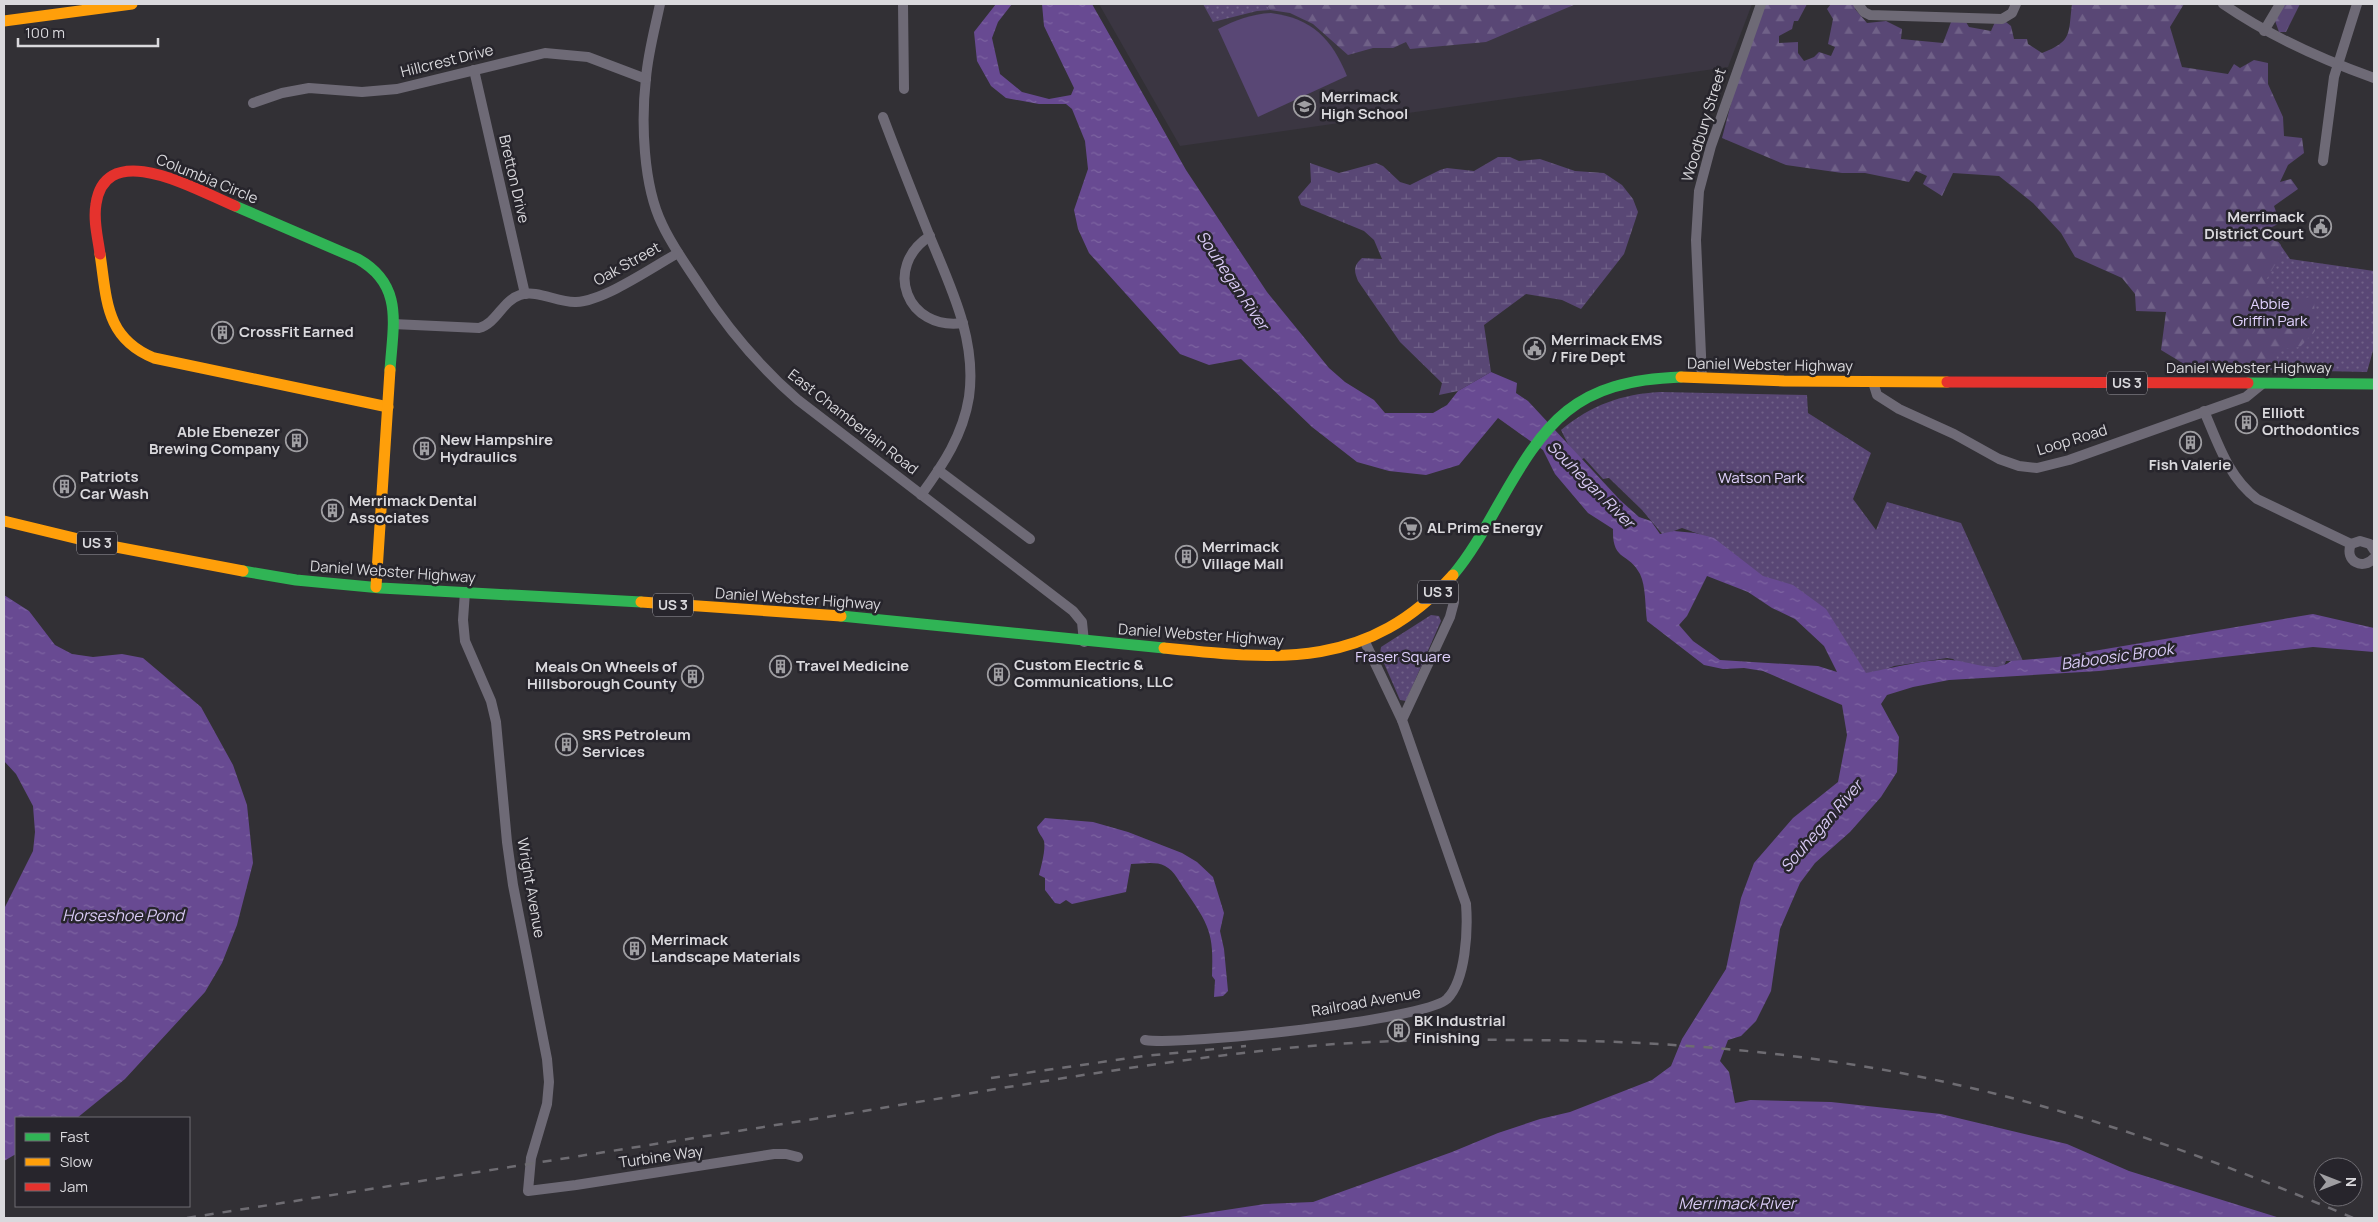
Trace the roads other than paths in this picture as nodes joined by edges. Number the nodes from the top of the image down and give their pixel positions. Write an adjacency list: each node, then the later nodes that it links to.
1 (132, 4): 10 (main road)
2 (660, 4): 14 (street, East Chamberlain Road)
3 (903, 4): 16 (street)
4 (1761, 4): 25 (street, Woodbury Street)
5 (1858, 4): 6 (street)
6 (2016, 4)
7 (2223, 4): 11 (street)
8 (2280, 4): 11 (street)
9 (2357, 4): 12 (street)
10 (4, 21)
11 (2264, 31): 12 (street)
12 (2338, 65): 15 (street); 19 (street)
13 (474, 70): 14 (street, Hillcrest Drive); 17 (street, Hillcrest Drive); 22 (street, Bretton Drive)
14 (646, 78): 21 (street, East Chamberlain Road)
15 (2374, 78)
16 (904, 89)
17 (253, 103)
18 (882, 117): 20 (street)
19 (2323, 161)
20 (930, 236): 23 (street); 23 (street)
21 (678, 253): 22 (street, Oak Street); 32 (street, East Chamberlain Road)
22 (525, 294): 24 (street)
23 (964, 322): 31 (street)
24 (393, 324): 29 (main road, Columbia Circle); 29 (main road, Columbia Circle)
25 (1702, 378): 26 (main road, Daniel Webster Highway / US 3); 38 (main road, Daniel Webster Highway / US 3)
26 (1873, 382): 27 (main road, Daniel Webster Highway / US 3); 30 (street, Loop Road)
27 (2265, 382): 28 (main road, Daniel Webster Highway / US 3); 30 (street, Loop Road)
28 (2374, 384)
29 (388, 407): 39 (main road, Columbia Circle)
30 (2204, 411): 35 (street)
31 (938, 470): 32 (street); 34 (street)
32 (921, 495): 42 (street, East Chamberlain Road)
33 (4, 521): 39 (main road, Daniel Webster Highway / US 3)
34 (1030, 540)
35 (2351, 544): 36 (street); 37 (street)
36 (2374, 550)
37 (2374, 558)
38 (1451, 579): 41 (main road, Daniel Webster Highway / US 3); 43 (street)
39 (376, 587): 40 (main road, Daniel Webster Highway / US 3)
40 (465, 592): 42 (main road, Daniel Webster Highway / US 3); 46 (street, Wright Avenue)
41 (1364, 640): 42 (main road, Daniel Webster Highway / US 3); 43 (street, Railroad Avenue)
42 (1084, 642)
43 (1402, 720): 44 (street, Railroad Avenue)
44 (1145, 1040)
45 (798, 1157): 46 (street, Turbine Way)
46 (528, 1191)

